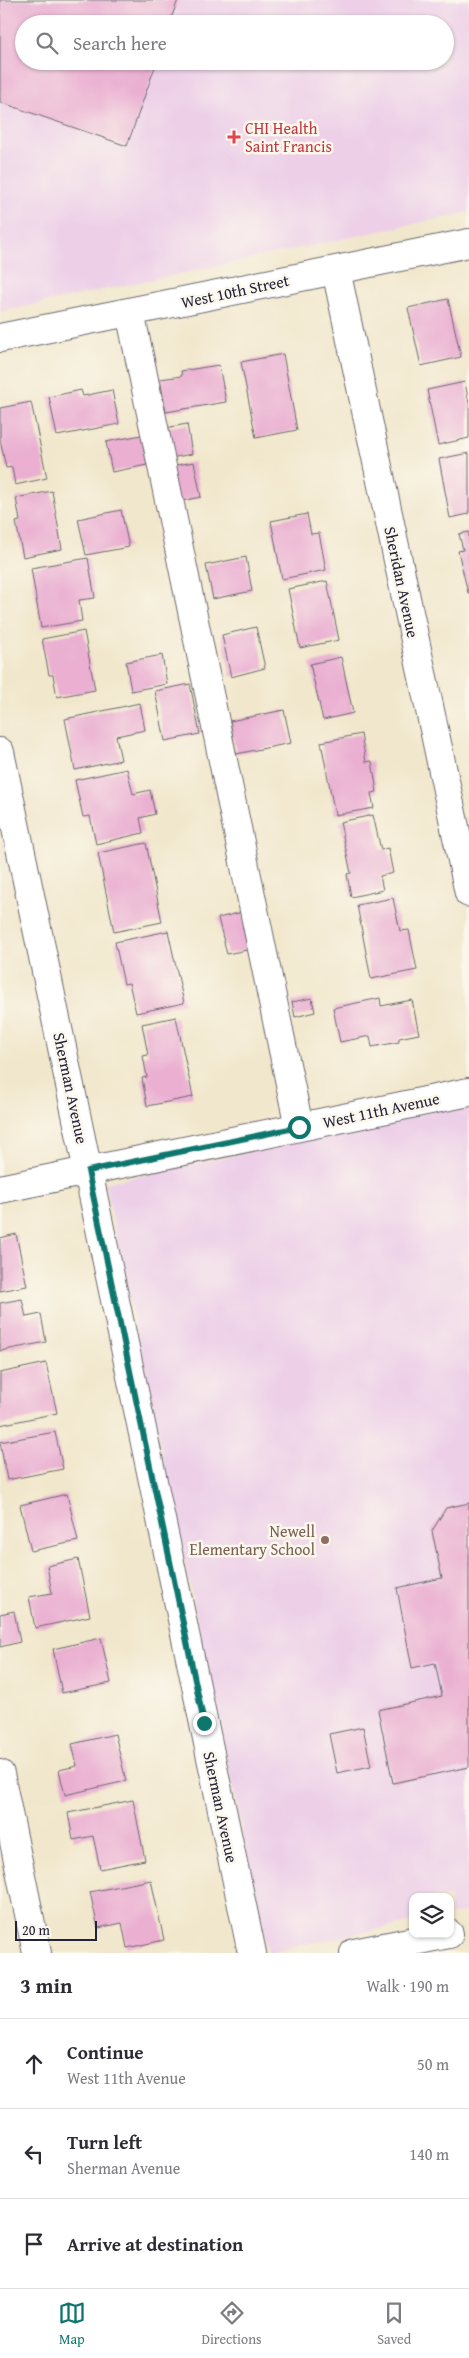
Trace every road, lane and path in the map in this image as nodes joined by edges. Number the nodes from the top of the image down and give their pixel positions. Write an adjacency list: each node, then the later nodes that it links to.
1 (469, 243): 2 (street, West 10th Street)
2 (336, 270): 3 (street, West 10th Street); 6 (street, Sheridan Avenue)
3 (130, 312): 4 (street, West 10th Street); 8 (street)
4 (0, 338)
5 (0, 752): 9 (street, Sherman Avenue)
6 (469, 893)
7 (469, 1092): 8 (street, West 11th Avenue)
8 (299, 1127): 9 (street, West 11th Avenue)
9 (88, 1171): 10 (street, West 11th Avenue); 16 (street, Sherman Avenue)
10 (0, 1189)
11 (0, 1774): 15 (street)
12 (469, 1930): 13 (street)
13 (454, 1933)
14 (430, 1938): 17 (street)
15 (37, 1953)
16 (252, 1953)
17 (354, 1953)

